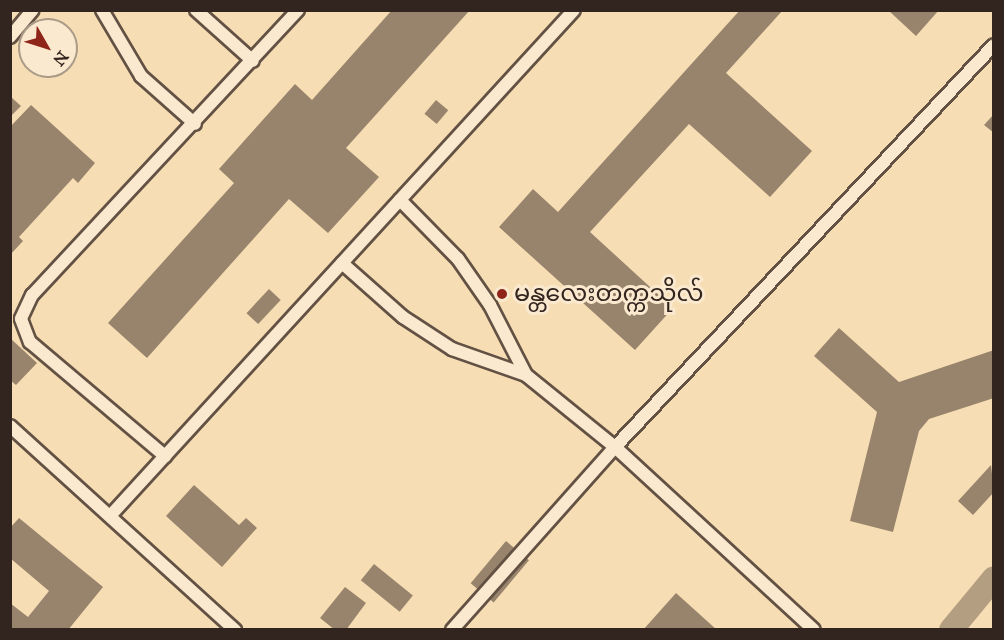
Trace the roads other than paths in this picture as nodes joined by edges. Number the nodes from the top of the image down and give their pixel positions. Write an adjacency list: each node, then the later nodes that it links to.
1 (33, 10): 6 (lane)
2 (102, 10): 9 (lane)
3 (196, 10): 8 (lane)
4 (298, 10): 8 (lane)
5 (574, 10): 10 (lane)
6 (10, 37)
7 (993, 45): 14 (lane)
8 (254, 61): 9 (lane)
9 (195, 124): 15 (lane)
10 (400, 200): 11 (lane); 12 (lane)
11 (342, 263): 12 (lane); 15 (lane)
12 (525, 375): 14 (lane)
13 (10, 426): 16 (lane)
14 (615, 447): 18 (lane); 19 (lane)
15 (165, 456): 16 (lane)
16 (110, 516): 17 (lane)
17 (236, 630)
18 (452, 630)
19 (814, 630)

